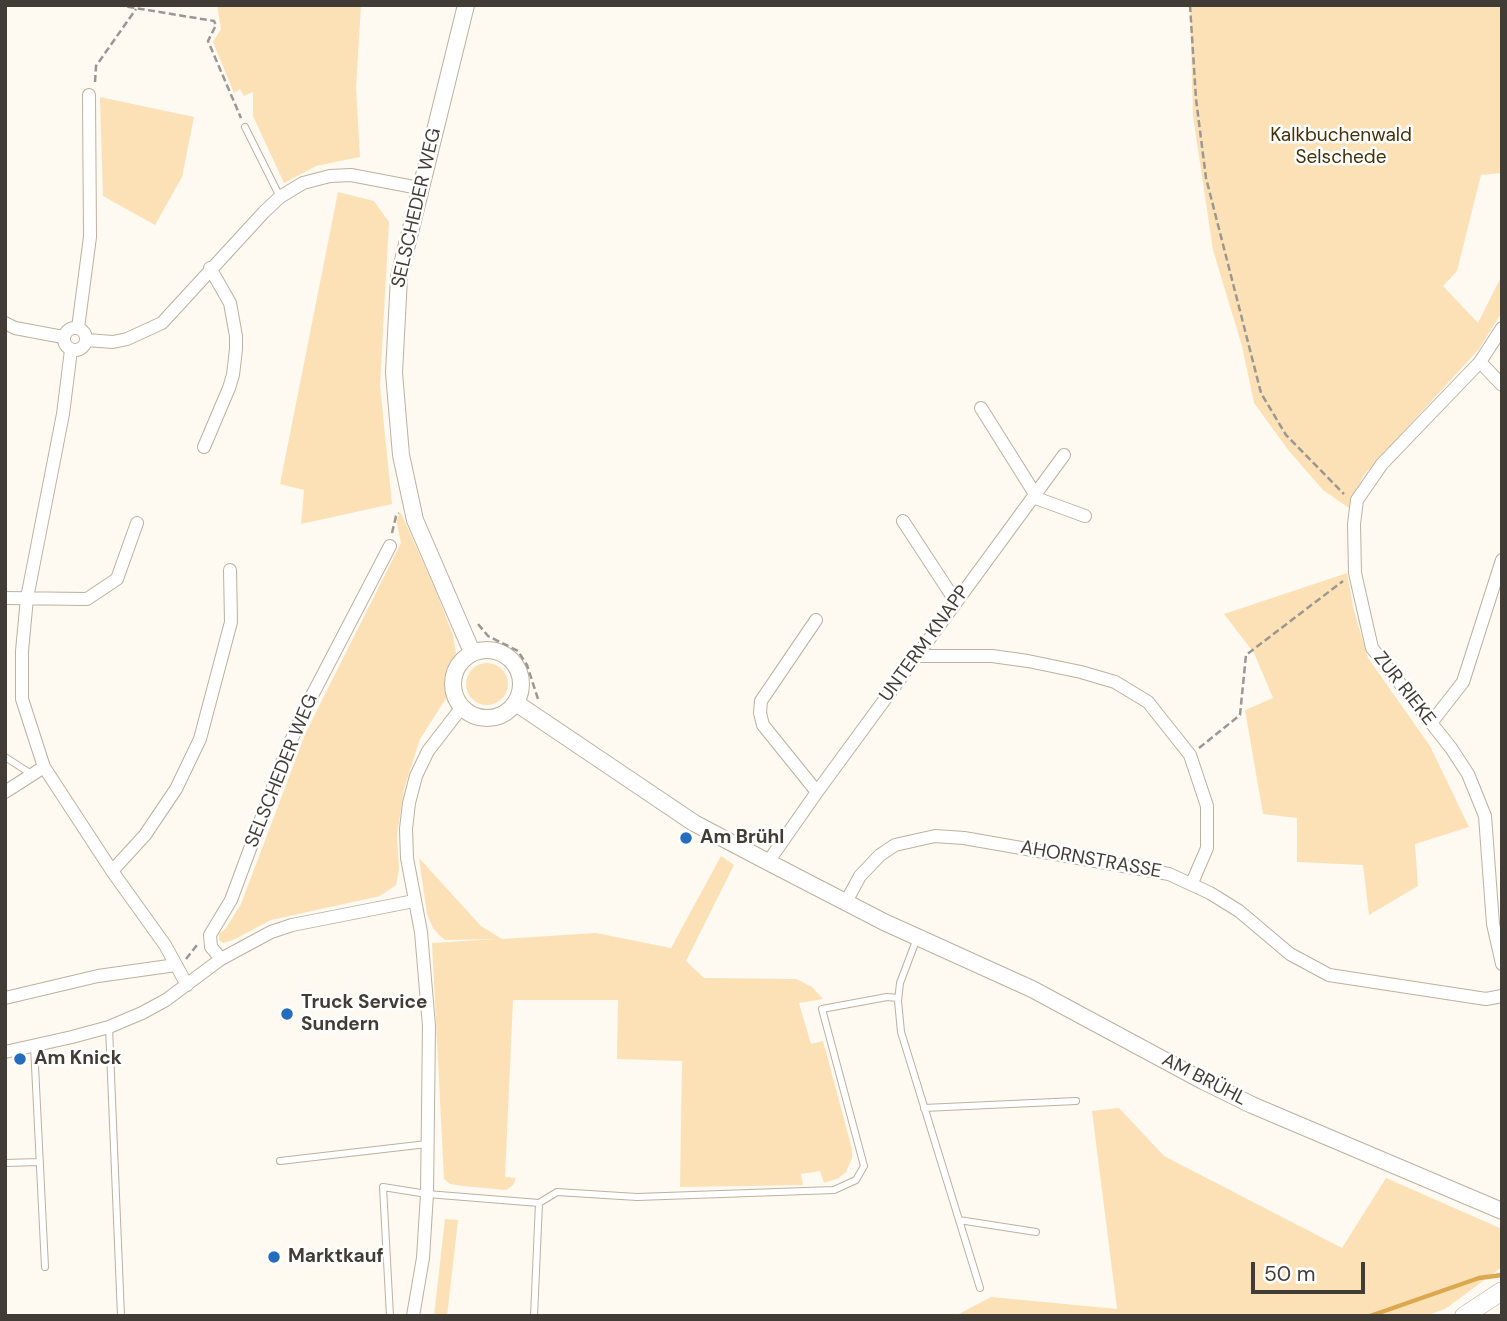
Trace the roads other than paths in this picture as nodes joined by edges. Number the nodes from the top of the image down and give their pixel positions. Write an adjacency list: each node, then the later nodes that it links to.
1 (466, 5): 4 (street, SELSCHEDER WEG)
2 (89, 95): 8 (street)
3 (245, 127): 5 (lane)
4 (419, 188): 5 (street); 29 (street, SELSCHEDER WEG)
5 (280, 197): 6 (street)
6 (210, 268): 11 (street); 16 (street)
7 (5, 323): 10 (street)
8 (78, 328): 10 (street); 11 (street)
9 (1502, 328): 13 (street, ZUR RIEKE)
10 (63, 337): 12 (street)
11 (86, 340): 12 (street)
12 (71, 350): 26 (street)
13 (1480, 362): 14 (street); 33 (street, ZUR RIEKE)
14 (1502, 385)
15 (981, 408): 18 (street)
16 (204, 447)
17 (1064, 455): 18 (street, UNTERM KNAPP)
18 (1034, 495): 19 (street); 27 (street, UNTERM KNAPP)
19 (1085, 516)
20 (903, 521): 27 (street)
21 (137, 523): 26 (street)
22 (390, 546): 45 (street, SELSCHEDER WEG)
23 (1502, 560): 33 (street)
24 (230, 570): 40 (street)
25 (5, 598): 26 (street)
26 (27, 598): 35 (street)
27 (956, 602): 30 (street, UNTERM KNAPP)
28 (816, 620): 37 (street)
29 (472, 652): 31 (street); 32 (street)
30 (916, 656): 37 (street, UNTERM KNAPP); 41 (street)
31 (516, 702): 32 (street); 39 (street, AM BRÜHL)
32 (462, 707): 42 (street)
33 (1431, 723): 38 (street, ZUR RIEKE)
34 (5, 757): 35 (lane)
35 (39, 771): 36 (street); 40 (street)
36 (5, 792)
37 (817, 792): 39 (street, UNTERM KNAPP)
38 (1495, 855): 46 (street, ZUR RIEKE)
39 (768, 862): 43 (street, AM BRÜHL)
40 (112, 871): 47 (street)
41 (1192, 883): 43 (street, AHORNSTRASSE); 49 (street, AHORNSTRASSE)
42 (414, 901): 45 (street); 57 (street)
43 (846, 902): 44 (street, AM BRÜHL)
44 (917, 937): 51 (lane); 63 (street, AM BRÜHL)
45 (220, 960): 48 (street)
46 (1502, 964)
47 (176, 965): 48 (street); 50 (street)
48 (187, 985): 52 (street)
49 (1502, 996)
50 (5, 998)
51 (898, 998): 56 (lane); 62 (lane)
52 (109, 1027): 53 (street); 69 (lane)
53 (34, 1046): 54 (street); 59 (lane)
54 (5, 1052)
55 (1076, 1101): 56 (lane)
56 (924, 1108): 64 (lane)
57 (429, 1144): 58 (lane); 61 (street)
58 (280, 1161)
59 (40, 1162): 60 (lane); 66 (lane)
60 (5, 1163)
61 (427, 1195): 62 (lane); 70 (lane); 71 (street)
62 (539, 1203): 72 (lane)
63 (1502, 1211)
64 (959, 1220): 65 (lane); 67 (lane)
65 (1037, 1232)
66 (45, 1267)
67 (980, 1288)
68 (1502, 1291): 73 (main road)
69 (121, 1316)
70 (390, 1316)
71 (413, 1316)
72 (534, 1316)
73 (1464, 1316)

